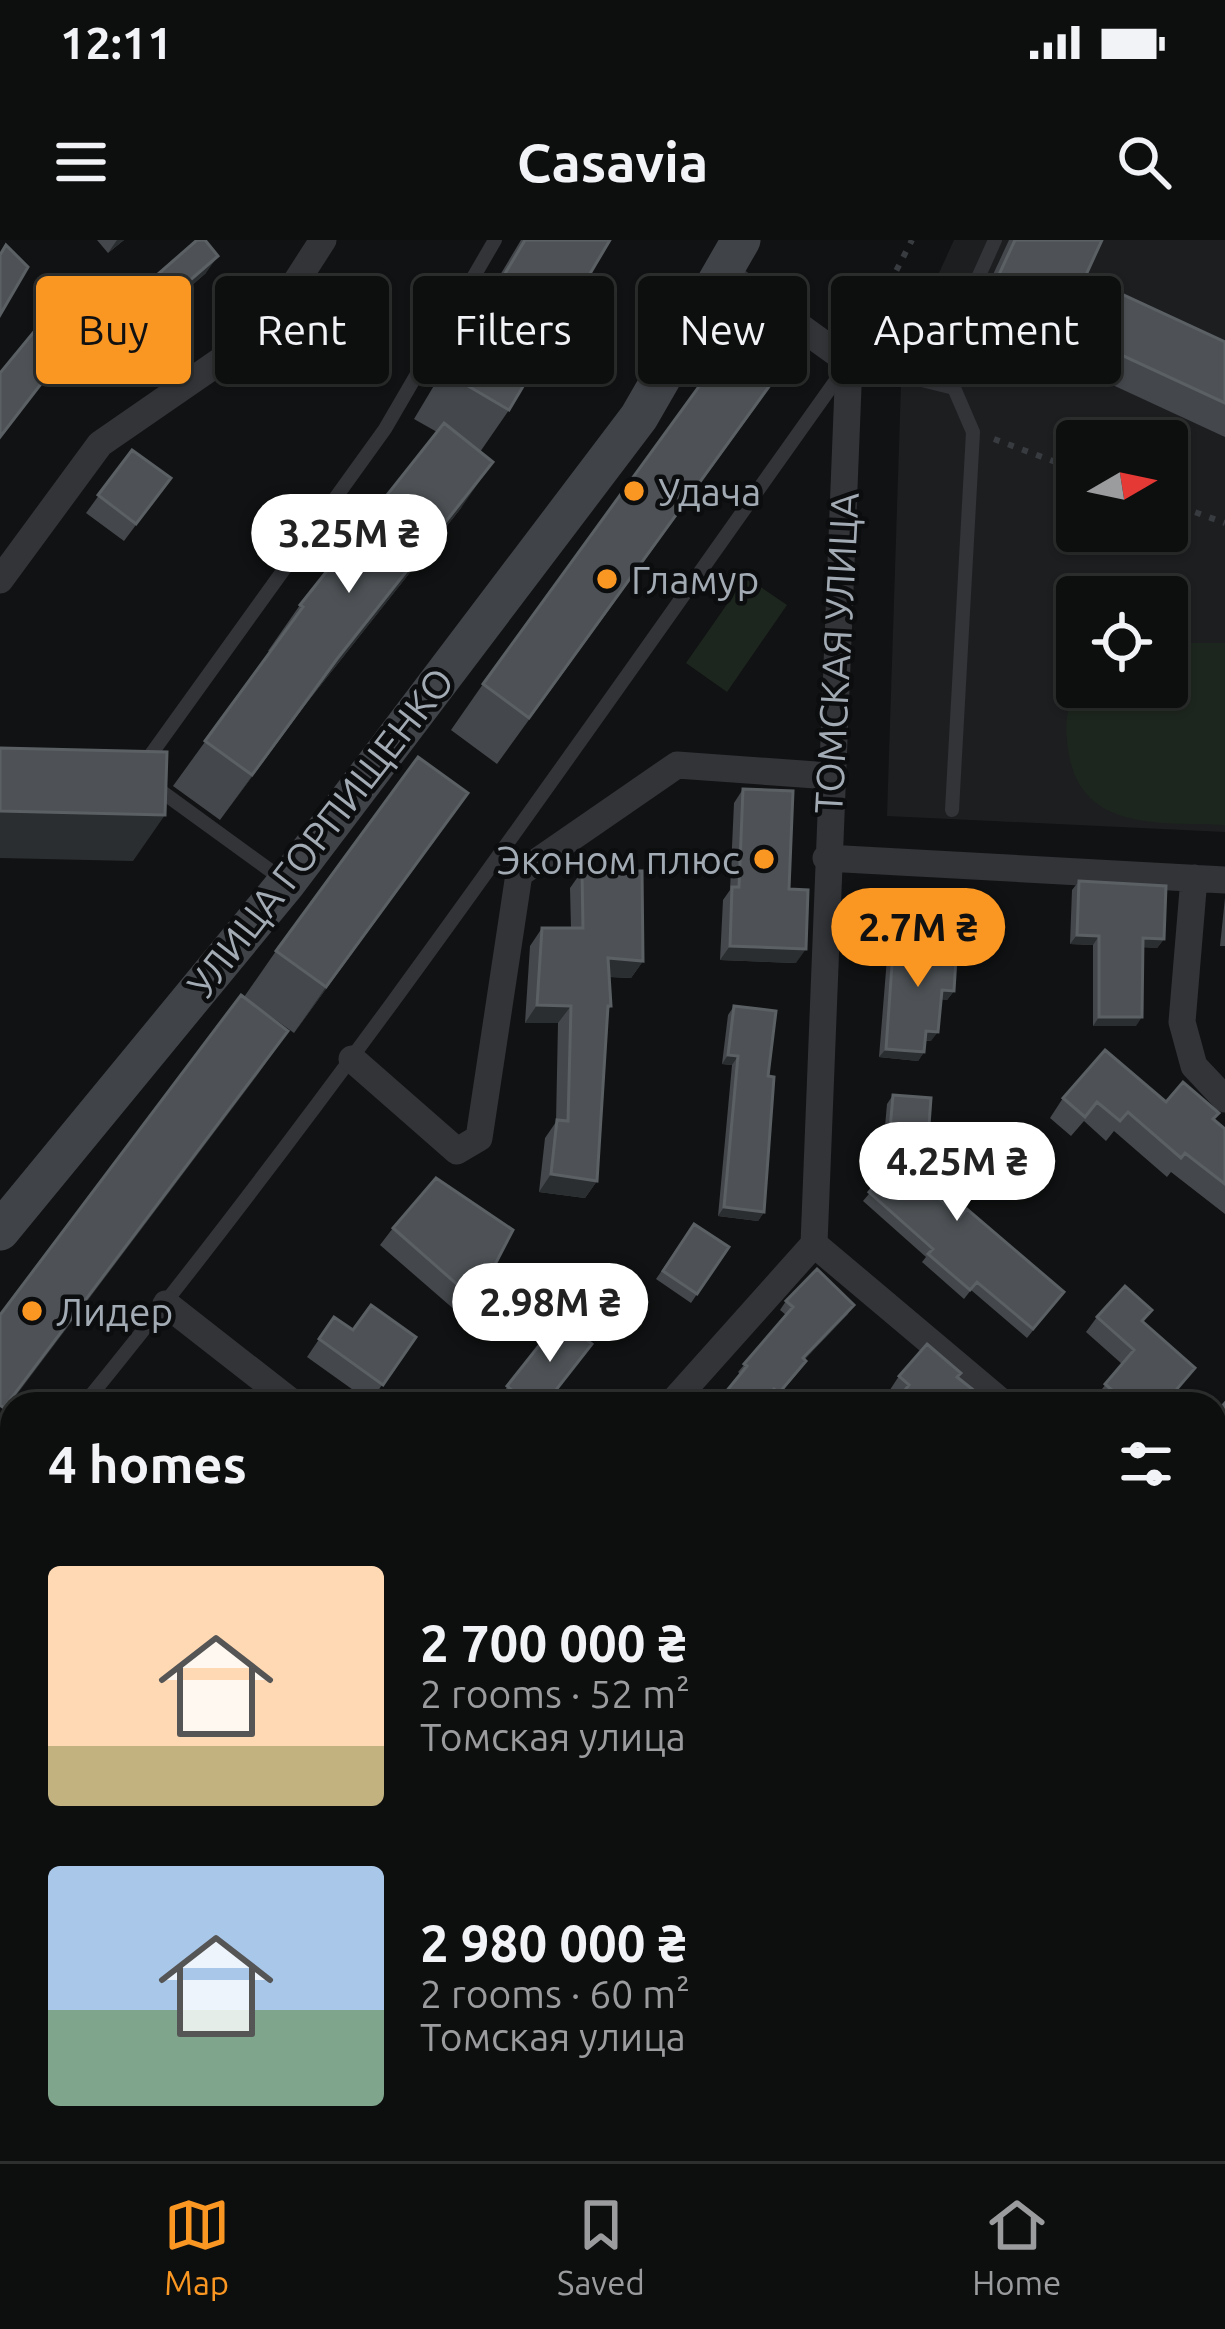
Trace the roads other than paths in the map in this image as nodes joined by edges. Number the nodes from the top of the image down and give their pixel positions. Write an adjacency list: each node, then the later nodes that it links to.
1 (495, 240): 18 (lane)
2 (995, 240): 9 (lane)
3 (316, 243): 10 (street)
4 (732, 256): 5 (street); 18 (main road, УЛИЦА ГОРПИЩЕНКО)
5 (831, 346)
6 (833, 384): 13 (lane)
7 (848, 384): 11 (street, ТОМСКАЯ УЛИЦА)
8 (938, 384): 9 (lane)
9 (954, 388): 12 (lane)
10 (0, 580)
11 (830, 776): 14 (street, ТОМСКАЯ УЛИЦА); 15 (street)
12 (952, 810)
13 (496, 857): 15 (lane); 19 (lane)
14 (826, 858): 16 (street); 22 (street, ТОМСКАЯ УЛИЦА)
15 (519, 874): 19 (street)
16 (1194, 878): 17 (street); 20 (street)
17 (1225, 880)
18 (287, 882): 21 (main road, УЛИЦА ГОРПИЩЕНКО)
19 (352, 1059): 23 (lane)
20 (1225, 1099)
21 (0, 1231)
22 (814, 1244): 26 (street); 27 (street)
23 (166, 1304): 24 (lane); 25 (street)
24 (94, 1392)
25 (279, 1392)
26 (681, 1392)
27 (990, 1392)

